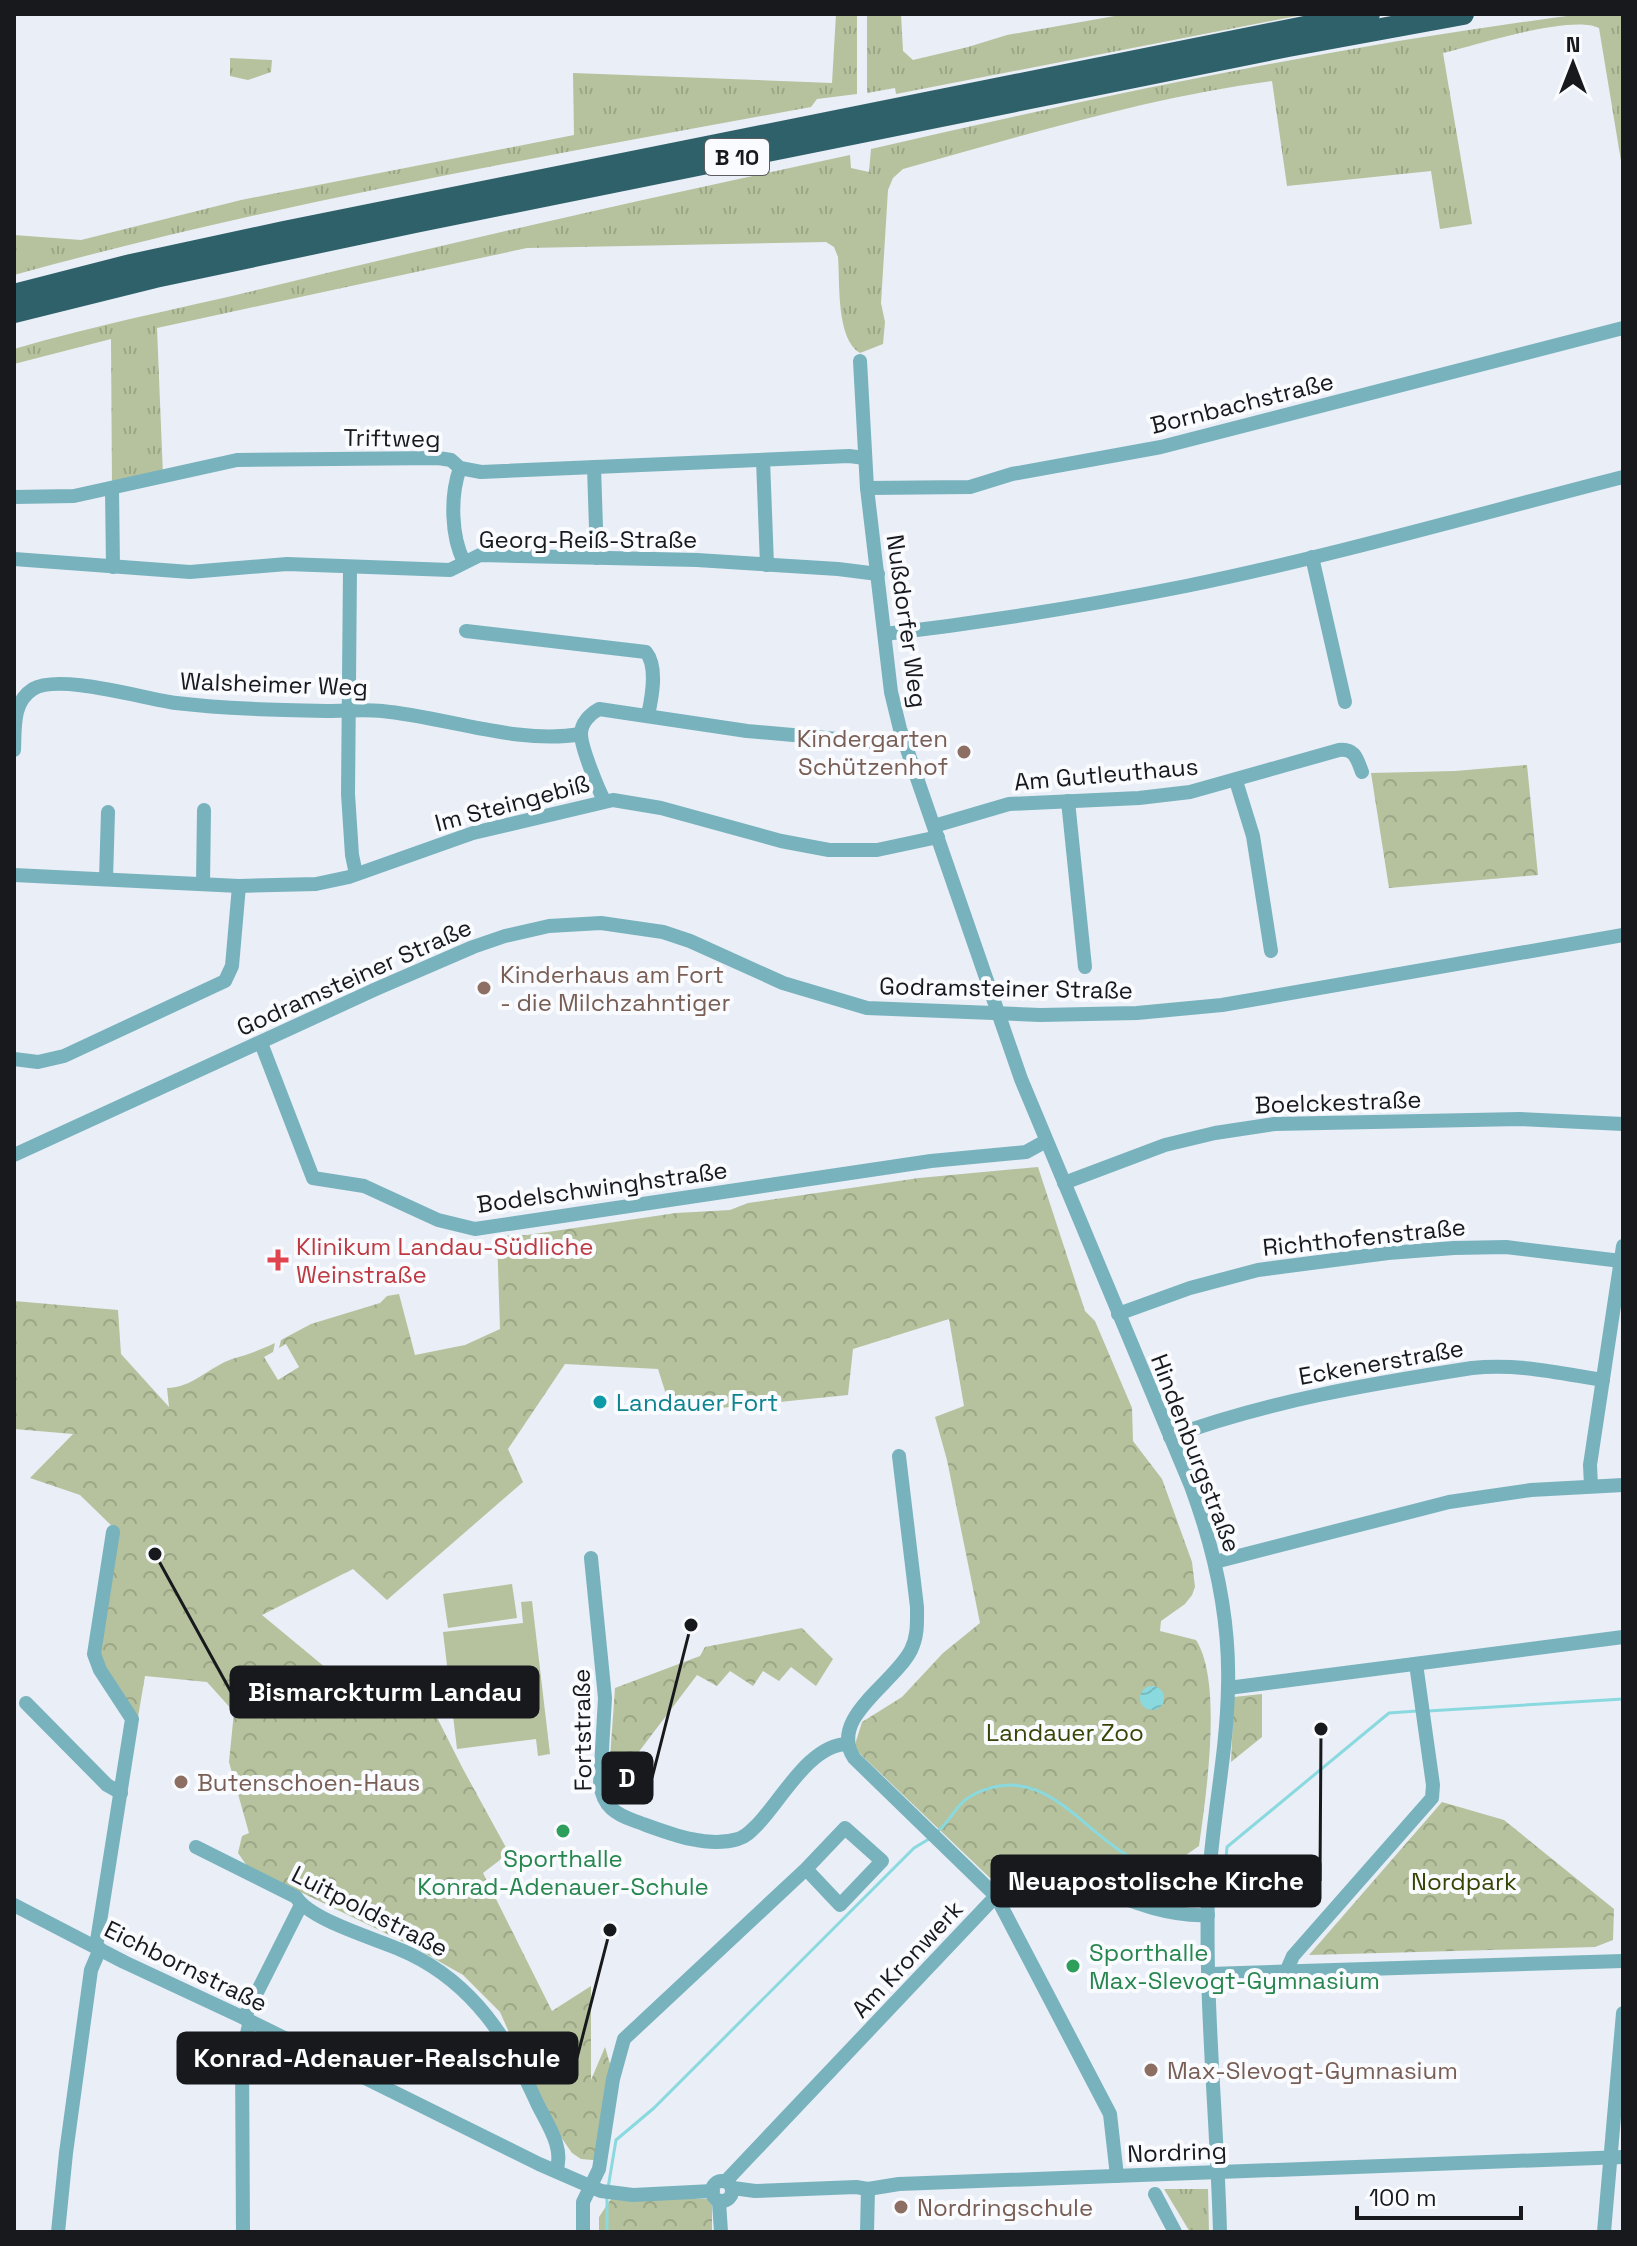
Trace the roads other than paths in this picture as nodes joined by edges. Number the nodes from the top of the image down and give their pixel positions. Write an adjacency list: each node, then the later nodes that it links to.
1 (1369, 14): 3 (highway, B 10)
2 (1463, 14): 4 (highway, B 10)
3 (14, 295)
4 (14, 312)
5 (1623, 328): 13 (street, Bornbachstraße)
6 (860, 361): 7 (street, Nußdorfer Weg)
7 (865, 458): 8 (street, Triftweg); 13 (street, Nußdorfer Weg)
8 (763, 460): 9 (street, Triftweg); 19 (street)
9 (594, 467): 10 (street, Triftweg); 16 (street)
10 (460, 468): 12 (street, Triftweg); 18 (street)
11 (1623, 477): 15 (street)
12 (112, 488): 14 (street, Triftweg); 20 (street)
13 (867, 488): 22 (street, Nußdorfer Weg)
14 (14, 497)
15 (1312, 557): 24 (street); 25 (street)
16 (597, 558): 18 (street, Georg-Reiß-Straße); 19 (street, Georg-Reiß-Straße)
17 (14, 559): 20 (street, Georg-Reiß-Straße)
18 (464, 562): 21 (street, Georg-Reiß-Straße)
19 (767, 565): 22 (street, Georg-Reiß-Straße)
20 (113, 567): 21 (street, Georg-Reiß-Straße)
21 (350, 568): 26 (street)
22 (878, 574): 24 (street, Nußdorfer Weg)
23 (466, 631): 27 (street)
24 (885, 634): 29 (street, Nußdorfer Weg)
25 (1345, 702)
26 (348, 710): 28 (street, Walsheimer Weg); 30 (street, Walsheimer Weg); 38 (street)
27 (648, 715): 28 (street); 29 (street)
28 (581, 734): 33 (street)
29 (904, 742): 37 (street, Nußdorfer Weg)
30 (14, 750)
31 (1362, 772): 32 (street, Am Gutleuthaus)
32 (1236, 781): 34 (street, Am Gutleuthaus); 44 (street)
33 (604, 800): 37 (street, Im Steingebiß); 38 (street, Im Steingebiß)
34 (1068, 801): 37 (street, Am Gutleuthaus); 45 (street)
35 (204, 810): 41 (street)
36 (108, 812): 40 (street)
37 (936, 831): 46 (street, Nußdorfer Weg)
38 (356, 874): 42 (street, Im Steingebiß)
39 (14, 875): 40 (street, Im Steingebiß)
40 (106, 879): 41 (street, Im Steingebiß)
41 (203, 884): 42 (street, Im Steingebiß)
42 (239, 886): 48 (street)
43 (1623, 935): 46 (street, Godramsteiner Straße)
44 (1271, 951)
45 (1085, 967)
46 (1000, 1014): 47 (street, Godramsteiner Straße); 50 (street, Hindenburgstraße)
47 (261, 1043): 50 (street, Bodelschwinghstraße); 51 (street, Godramsteiner Straße)
48 (14, 1059)
49 (1623, 1124): 52 (street, Boelckestraße)
50 (1046, 1141): 52 (street, Hindenburgstraße)
51 (14, 1155)
52 (1064, 1183): 55 (street, Hindenburgstraße)
53 (1623, 1246): 54 (street)
54 (1621, 1261): 55 (street, Richthofenstraße); 56 (street)
55 (1118, 1314): 57 (street, Hindenburgstraße)
56 (1603, 1380): 57 (street, Eckenerstraße); 60 (street)
57 (1170, 1437): 63 (street, Hindenburgstraße)
58 (899, 1456): 68 (street)
59 (1623, 1485): 60 (street)
60 (1591, 1486): 63 (street)
61 (113, 1532): 69 (street)
62 (591, 1558): 68 (street, Fortstraße)
63 (1215, 1562): 66 (street, Hindenburgstraße)
64 (1623, 1637): 65 (street)
65 (1416, 1664): 66 (street); 78 (street)
66 (1228, 1688): 75 (street, Hindenburgstraße)
67 (26, 1703): 69 (street)
68 (848, 1744): 72 (street)
69 (121, 1793): 76 (street)
70 (196, 1847): 74 (street, Luitpoldstraße)
71 (806, 1869): 71 (street); 88 (street)
72 (996, 1896): 75 (street, Am Kronwerk); 85 (street); 86 (street, Am Kronwerk)
73 (14, 1905): 76 (street, Eichbornstraße)
74 (301, 1905): 81 (street); 83 (street, Luitpoldstraße)
75 (1208, 1915): 79 (street, Hindenburgstraße)
76 (98, 1948): 81 (street, Eichbornstraße); 91 (street)
77 (1623, 1961): 78 (street)
78 (1286, 1972): 79 (street)
79 (1210, 1974): 84 (street, Hindenburgstraße)
80 (1623, 2013): 82 (street)
81 (247, 2019): 83 (street, Eichbornstraße); 92 (street)
82 (1617, 2157): 84 (street, Nordring); 98 (street)
83 (556, 2171): 88 (street, Eichbornstraße)
84 (1218, 2172): 85 (street, Nordring); 97 (street, Hindenburgstraße)
85 (1117, 2176): 87 (street, Nordring)
86 (730, 2184): 87 (street, Nordring); 90 (street)
87 (868, 2189): 95 (street)
88 (601, 2190): 90 (street, Eichbornstraße); 93 (street)
89 (1155, 2194): 96 (street)
90 (716, 2196): 94 (street)
91 (58, 2232)
92 (243, 2232)
93 (583, 2232)
94 (721, 2232)
95 (867, 2232)
96 (1175, 2232)
97 (1220, 2232)
98 (1604, 2232)

